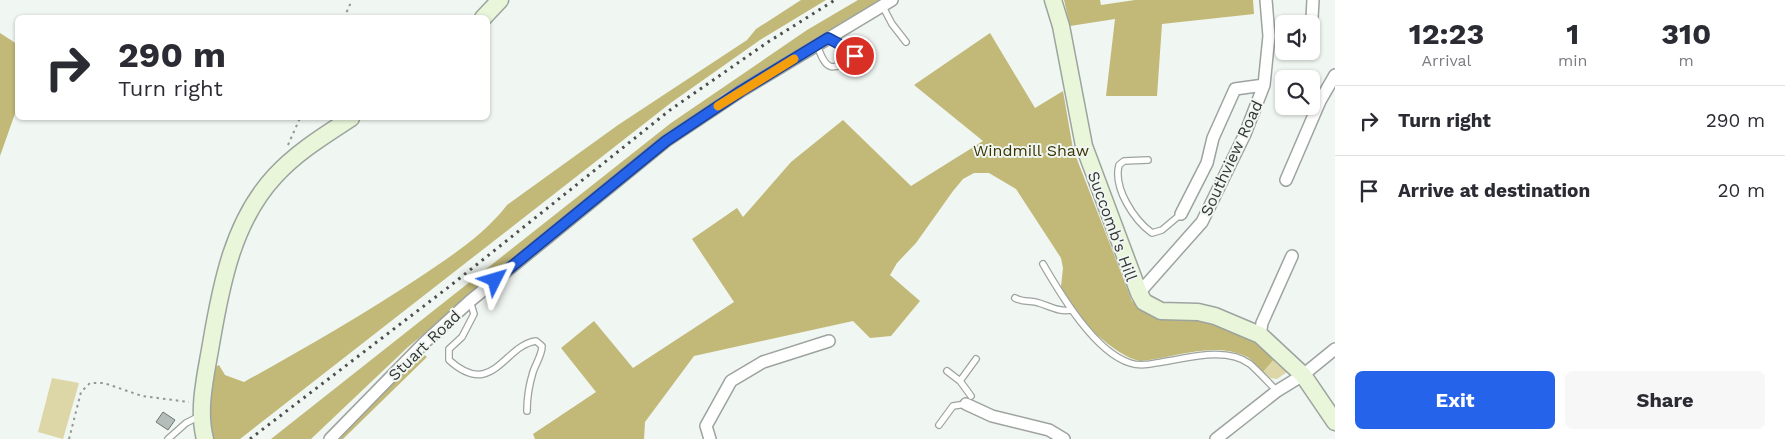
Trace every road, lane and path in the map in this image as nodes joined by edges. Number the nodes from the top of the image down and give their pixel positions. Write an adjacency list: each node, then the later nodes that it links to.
1 (352, 0): 7 (path)
2 (500, 0): 8 (street)
3 (1053, 0): 21 (street, Succomb's Hill)
4 (1266, 0): 14 (street, Southview Road)
5 (1313, 0): 9 (street)
6 (887, 2): 10 (street, Stuart Road); 11 (lane)
7 (345, 15)
8 (486, 15)
9 (1312, 15)
10 (828, 38): 12 (street, Stuart Road); 12 (lane)
11 (906, 42)
12 (817, 44): 23 (street, Stuart Road)
13 (1335, 75): 17 (street)
14 (1264, 85): 18 (street); 21 (street, Southview Road)
15 (348, 120): 35 (street)
16 (1148, 160): 18 (lane)
17 (1286, 180)
18 (1181, 214)
19 (1292, 256): 25 (street)
20 (1044, 264): 24 (lane)
21 (1138, 293): 25 (street, Succomb's Hill)
22 (1015, 298): 24 (lane)
23 (470, 301): 34 (lane); 41 (street, Stuart Road)
24 (1072, 310): 32 (lane)
25 (1260, 335): 30 (street)
26 (829, 341): 42 (street)
27 (1335, 350): 30 (street)
28 (976, 359): 31 (lane)
29 (947, 371): 31 (lane)
30 (1302, 375): 32 (street); 36 (street)
31 (960, 381): 33 (lane)
32 (1276, 391): 44 (street)
33 (967, 404): 37 (lane); 43 (street)
34 (527, 411)
35 (202, 412): 38 (path); 39 (lane); 40 (street)
36 (1335, 422)
37 (939, 425)
38 (69, 439)
39 (168, 439)
40 (205, 439)
41 (330, 439)
42 (710, 439)
43 (1064, 439)
44 (1216, 439)

